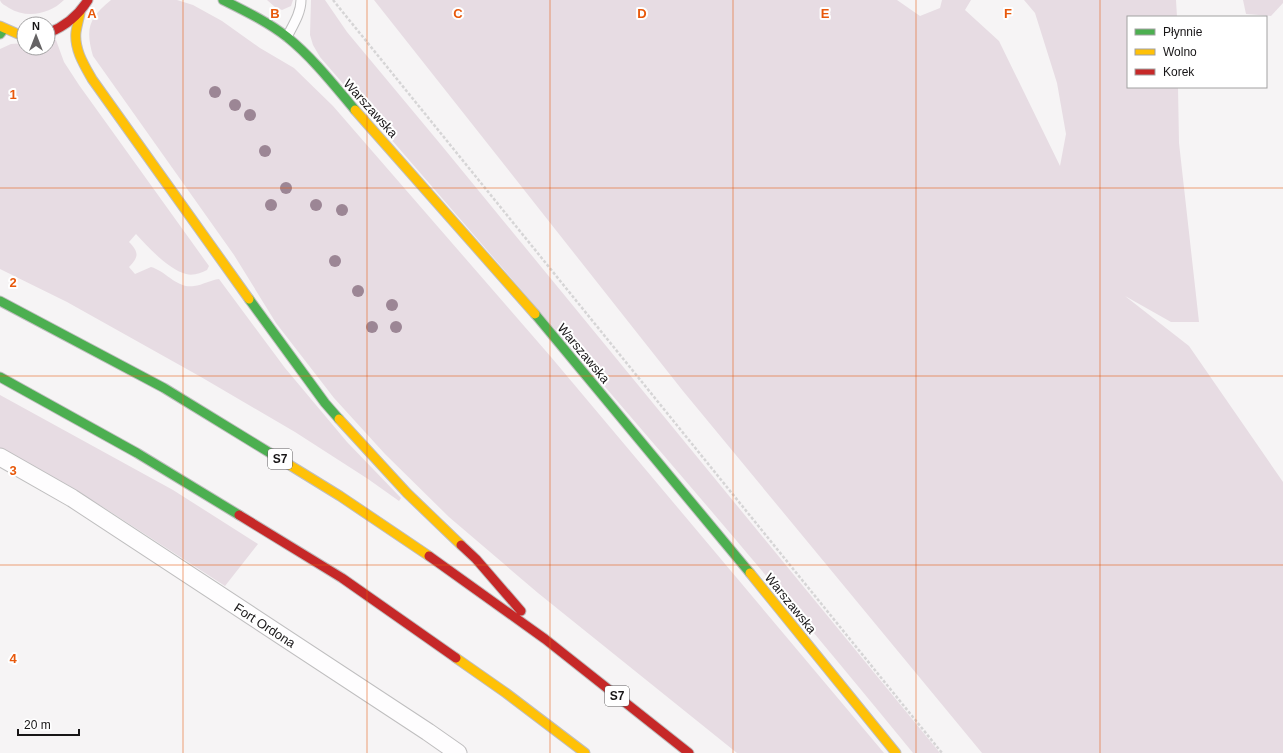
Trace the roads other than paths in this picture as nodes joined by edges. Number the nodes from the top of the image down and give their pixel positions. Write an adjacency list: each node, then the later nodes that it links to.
1 (88, 0): 4 (main road)
2 (223, 0): 8 (main road, Warszawska)
3 (301, 0): 8 (lane)
4 (80, 13): 6 (main road); 12 (main road)
5 (1, 30): 7 (main road)
6 (56, 30)
7 (16, 33)
8 (287, 37): 16 (main road, Warszawska)
9 (0, 301): 12 (main road, S7)
10 (0, 378): 14 (main road)
11 (0, 457): 13 (street, Fort Ordona)
12 (545, 639): 15 (main road, S7)
13 (458, 753)
14 (585, 753)
15 (689, 753)
16 (896, 753)

